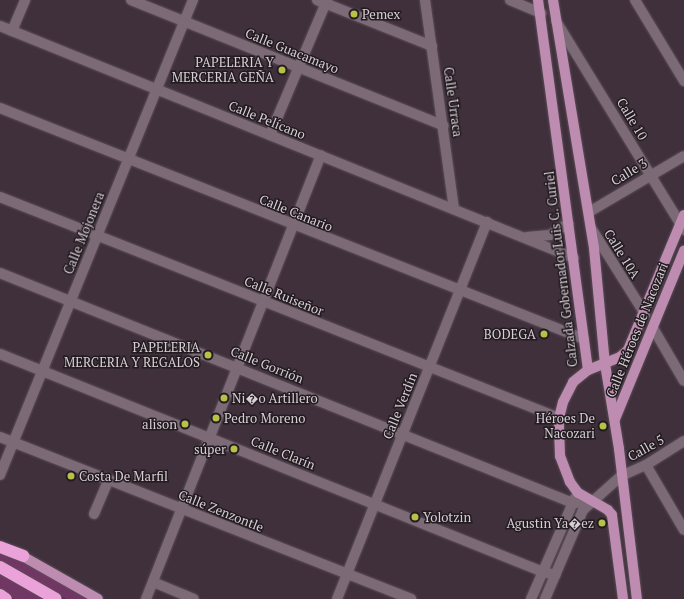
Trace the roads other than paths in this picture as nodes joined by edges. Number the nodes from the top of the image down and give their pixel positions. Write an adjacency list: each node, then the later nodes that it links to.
1 (25, 0): 14 (street)
2 (131, 0): 11 (street, Calle Guacamayo)
3 (193, 0): 11 (street, Calle Mojonera)
4 (425, 0): 15 (street, Calle Urraca)
5 (510, 0): 10 (street)
6 (538, 0): 10 (main road, Calzada Gobernador Luis C. Curiel)
7 (553, 0): 12 (main road)
8 (635, 0): 17 (street)
9 (323, 1): 15 (street); 16 (street)
10 (540, 13): 30 (main road, Calzada Gobernador Luis C. Curiel)
11 (184, 21): 16 (street, Calle Guacamayo); 18 (street, Calle Mojonera)
12 (556, 21): 25 (street, Calle 10); 28 (main road)
13 (0, 26): 14 (street, Calle Pelícano)
14 (12, 31): 18 (street, Calle Pelícano)
15 (432, 46): 20 (street, Calle Urraca)
16 (298, 67): 20 (street, Calle Guacamayo); 21 (street)
17 (684, 81)
18 (156, 89): 21 (street, Calle Pelícano); 24 (street, Calle Mojonera)
19 (0, 108): 24 (street, Calle Canario)
20 (444, 126): 27 (street, Calle Urraca)
21 (270, 135): 22 (street, Calle Pelícano)
22 (321, 155): 27 (street, Calle Pelícano); 32 (street)
23 (684, 156): 25 (street, Calle 3)
24 (128, 159): 32 (street, Calle Canario); 34 (street, Calle Mojonera)
25 (650, 175): 28 (street, Calle 3); 31 (street, Calle 10)
26 (0, 197): 34 (street, Calle Ruiseñor)
27 (454, 208): 29 (street, Calle Pelícano)
28 (589, 212): 33 (main road)
29 (486, 222): 35 (street, Calle Pelícano); 39 (street, Calle Verdín)
30 (569, 223): 35 (street, Calle Pelícano); 37 (main road, Calzada Gobernador Luis C. Curiel)
31 (683, 223): 42 (main road, Calle Héroes de Nacozari)
32 (293, 226): 39 (street, Calle Canario); 41 (street)
33 (591, 228): 42 (street, Calle 10A); 46 (main road)
34 (97, 236): 40 (street, Calle Mojonera); 41 (street, Calle Ruiseñor)
35 (525, 237): 37 (street, Calle Pelícano)
36 (684, 251): 43 (main road, Calle Héroes de Nacozari)
37 (574, 258): 44 (main road, Calzada Gobernador Luis C. Curiel)
38 (0, 272): 40 (street, Calle Gorrión)
39 (459, 291): 44 (street, Calle Canario); 48 (street, Calle Verdín)
40 (70, 301): 47 (street, Calle Gorrión); 50 (street, Calle Mojonera)
41 (264, 302): 47 (street); 48 (street, Calle Ruiseñor)
42 (644, 314): 46 (main road, Calle Héroes de Nacozari)
43 (653, 328): 51 (street); 53 (main road, Calle Héroes de Nacozari)
44 (584, 339): 49 (main road, Calzada Gobernador Luis C. Curiel)
45 (0, 354): 50 (street, Calle Clarín)
46 (605, 364): 49 (main road, Calle Héroes de Nacozari); 53 (main road)
47 (238, 367): 54 (street, Calle Gorrión); 56 (street)
48 (429, 367): 52 (street, Calle Ruiseñor); 54 (street, Calle Verdín)
49 (588, 370): 52 (main road, Calzada Gobernador Luis C. Curiel)
50 (42, 371): 56 (street, Calle Clarín); 58 (street, Calle Mojonera)
51 (684, 381)
52 (559, 418): 63 (main road, Calzada Gobernador Luis C. Curiel)
53 (615, 419): 61 (main road)
54 (403, 433): 65 (street, Calle Verdín); 66 (street, Calle Gorrión)
55 (0, 437): 58 (street, Calle Zenzontle)
56 (210, 438): 65 (street, Calle Clarín); 67 (street)
57 (684, 441): 59 (street, Calle 5)
58 (13, 443): 60 (street, Calle Mojonera); 62 (street, Calle Zenzontle)
59 (646, 465): 61 (street, Calle 5); 69 (street)
60 (0, 475)
61 (621, 476): 64 (street, Calle 5); 89 (main road)
62 (109, 479): 67 (street, Calle Zenzontle); 68 (street)
63 (578, 493): 64 (main road, Calzada Gobernador Luis C. Curiel); 66 (street)
64 (592, 502): 66 (street, Calle Gorrión); 76 (street); 88 (main road, Calzada Gobernador Luis C. Curiel)
65 (375, 503): 74 (street, Calle Clarín); 75 (street, Calle Verdín)
66 (573, 503): 74 (street)
67 (181, 509): 75 (street, Calle Zenzontle); 77 (street)
68 (94, 514)
69 (684, 530)
70 (0, 543): 72 (main road)
71 (0, 547): 72 (highway)
72 (23, 556): 81 (main road)
73 (0, 567): 80 (highway)
74 (543, 572): 76 (street, Calle Clarín); 86 (street)
75 (347, 574): 84 (street, Calle Verdín); 85 (street, Calle Zenzontle)
76 (556, 575): 87 (street)
77 (152, 582): 82 (street); 83 (street)
78 (0, 596): 79 (highway)
79 (6, 599)
80 (56, 599)
81 (98, 599)
82 (146, 599)
83 (194, 599)
84 (337, 599)
85 (411, 599)
86 (531, 599)
87 (545, 599)
88 (623, 599)
89 (637, 599)

